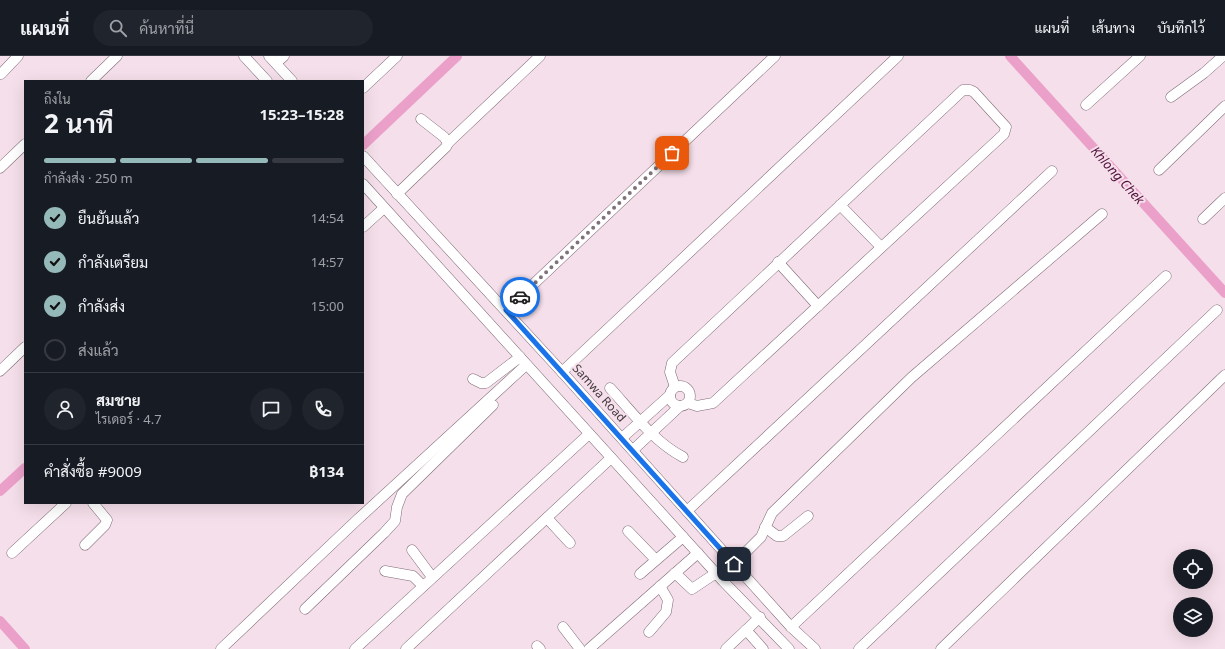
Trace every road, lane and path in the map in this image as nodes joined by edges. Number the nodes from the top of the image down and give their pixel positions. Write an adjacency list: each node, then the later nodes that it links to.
1 (18, 56): 12 (street)
2 (117, 56): 13 (street)
3 (244, 56): 14 (street)
4 (284, 56): 11 (street)
5 (397, 56): 16 (street)
6 (540, 56): 21 (street)
7 (776, 56): 41 (street)
8 (898, 56): 46 (street)
9 (1223, 56): 17 (street)
10 (1133, 58): 18 (street)
11 (272, 60): 15 (street)
12 (1, 74)
13 (92, 80)
14 (266, 80)
15 (291, 80)
16 (364, 87)
17 (1171, 97)
18 (1086, 105)
19 (1225, 106): 25 (street)
20 (421, 119): 21 (street)
21 (448, 142): 28 (street)
22 (24, 147): 24 (street)
23 (364, 157): 28 (street, Samwa Road)
24 (0, 168)
25 (1159, 170)
26 (1052, 171): 61 (street)
27 (364, 186): 31 (street)
28 (397, 194): 37 (street, Samwa Road)
29 (1225, 198): 33 (street)
30 (840, 205): 35 (street); 35 (street); 36 (street)
31 (384, 208): 34 (street); 39 (street)
32 (1102, 214): 64 (street)
33 (1203, 219)
34 (364, 226)
35 (881, 247): 40 (street)
36 (778, 262): 40 (street); 50 (street)
37 (466, 270): 39 (street); 41 (street, Samwa Road)
38 (1166, 276): 84 (street)
39 (452, 282): 44 (street)
40 (818, 306): 51 (street)
41 (506, 310): 46 (street, Samwa Road)
42 (1217, 310): 96 (street)
43 (24, 348): 45 (street)
44 (525, 364): 48 (street); 54 (street); 81 (street); 87 (street)
45 (0, 371)
46 (562, 372): 55 (street, Samwa Road)
47 (1225, 375): 97 (street)
48 (473, 379)
49 (610, 388): 52 (street)
50 (672, 391): 51 (street); 51 (street); 52 (street)
51 (684, 405): 53 (street)
52 (641, 422): 53 (street); 55 (street)
53 (652, 433): 56 (street); 57 (street)
54 (589, 434): 58 (street); 78 (street)
55 (622, 438): 56 (street, Samwa Road)
56 (633, 450): 61 (street, Samwa Road)
57 (683, 457)
58 (611, 458): 63 (street); 66 (street)
59 (65, 504): 70 (street)
60 (94, 504): 68 (street)
61 (685, 509): 73 (street, Samwa Road)
62 (808, 516): 64 (street)
63 (547, 518): 67 (street); 89 (street)
64 (765, 527): 73 (street)
65 (628, 531): 72 (street)
66 (683, 537): 71 (street); 72 (street)
67 (570, 543)
68 (84, 545)
69 (412, 550): 78 (street)
70 (12, 553)
71 (698, 553): 75 (street); 76 (street)
72 (656, 560): 77 (street)
73 (734, 564): 84 (street, Samwa Road)
74 (385, 571): 79 (street)
75 (675, 573): 76 (street); 80 (street)
76 (716, 573): 82 (street)
77 (640, 574)
78 (432, 577): 79 (street)
79 (423, 586): 88 (street)
80 (660, 586): 86 (street); 91 (street)
81 (305, 609)
82 (760, 617): 85 (street); 94 (street)
83 (563, 627): 90 (street)
84 (791, 627): 95 (street, Samwa Road)
85 (746, 630): 92 (street); 93 (street)
86 (649, 632)
87 (221, 649)
88 (356, 649)
89 (406, 649)
90 (580, 649)
91 (589, 649)
92 (726, 649)
93 (763, 649)
94 (789, 649)
95 (815, 649)
96 (859, 649)
97 (941, 649)

